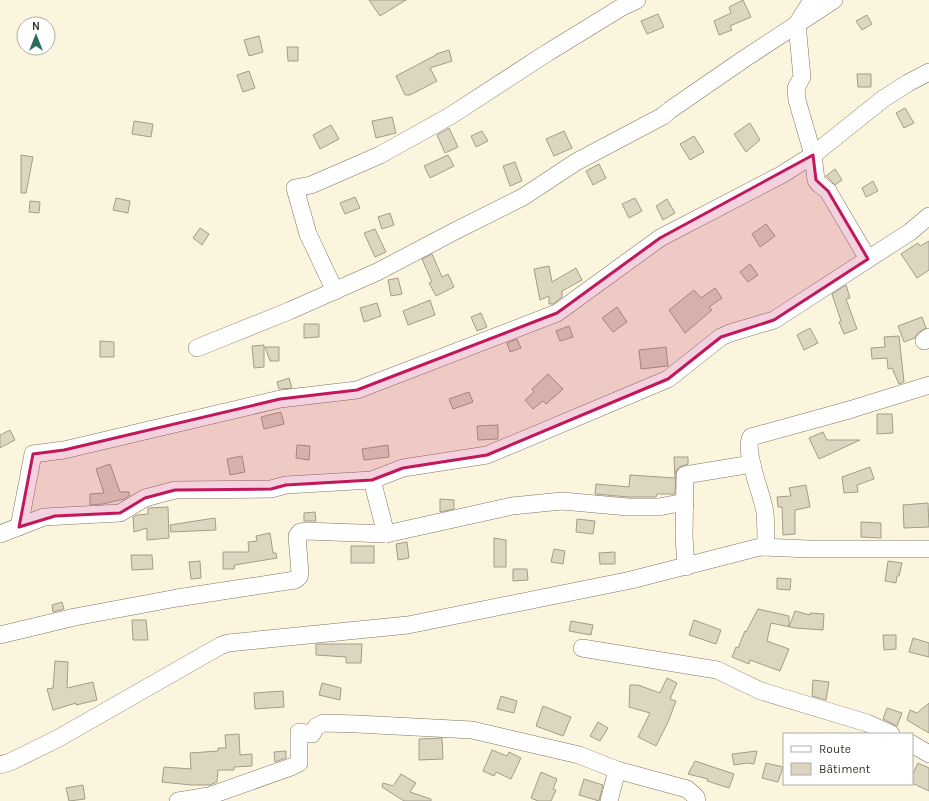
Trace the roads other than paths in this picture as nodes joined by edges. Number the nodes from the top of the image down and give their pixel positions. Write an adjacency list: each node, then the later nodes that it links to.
1 (637, 0): 9 (street)
2 (812, 0): 4 (street)
3 (834, 0): 4 (street)
4 (797, 24): 6 (street); 9 (street)
5 (929, 72): 6 (street)
6 (813, 155): 8 (street); 15 (street)
7 (929, 216): 8 (street)
8 (868, 259): 13 (street)
9 (335, 291): 10 (street)
10 (197, 348)
11 (929, 385): 12 (street)
12 (752, 464): 14 (street); 18 (street)
13 (372, 480): 15 (street); 17 (street)
14 (685, 502): 17 (street); 20 (street)
15 (19, 527): 16 (street)
16 (0, 534)
17 (386, 534): 21 (street)
18 (766, 547): 19 (street); 20 (street)
19 (929, 549)
20 (686, 567): 26 (street)
21 (0, 635)
22 (582, 648): 23 (street)
23 (889, 733)
24 (913, 745): 25 (street)
25 (929, 754)
26 (0, 765)
27 (617, 770): 28 (street); 29 (street); 30 (street)
28 (178, 801)
29 (609, 801)
30 (697, 801)

